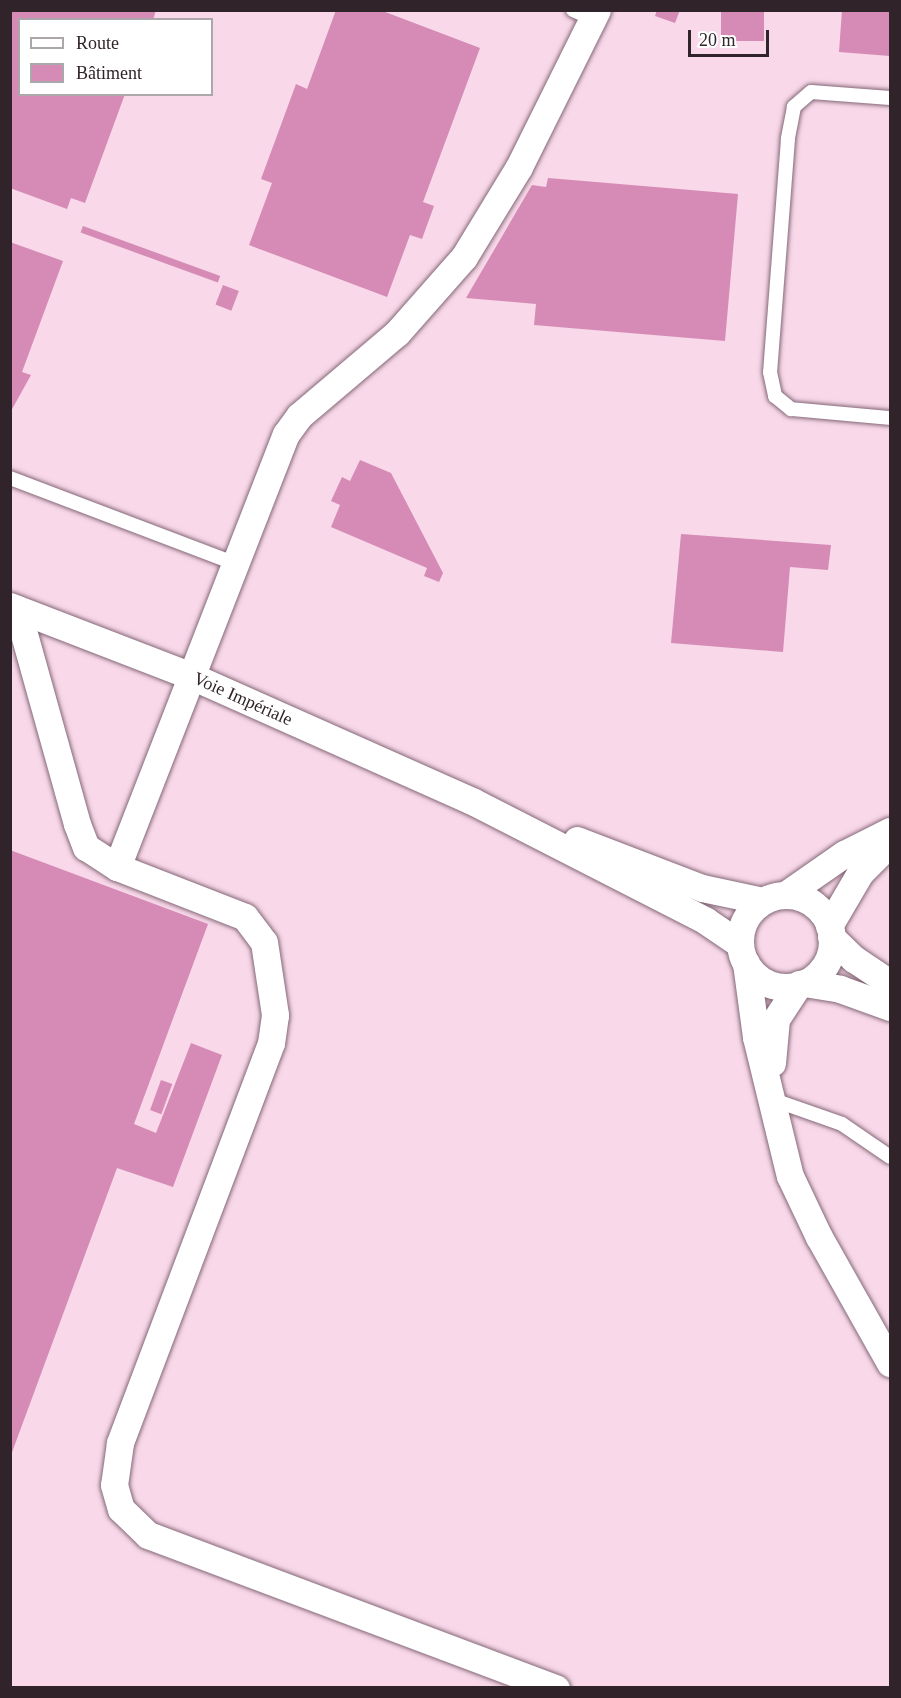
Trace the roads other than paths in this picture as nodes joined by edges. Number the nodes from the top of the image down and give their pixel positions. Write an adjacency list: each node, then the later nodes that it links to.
1 (588, 13): 5 (street)
2 (891, 98): 3 (lane)
3 (891, 418)
4 (10, 478): 5 (lane)
5 (234, 563): 7 (street)
6 (14, 607): 7 (street, Voie Impériale); 11 (street)
7 (189, 675): 8 (street, Voie Impériale); 11 (street)
8 (472, 801): 12 (street, Voie Impériale); 14 (street, Voie Impériale)
9 (891, 831): 12 (street)
10 (891, 843): 13 (street)
11 (117, 867): 21 (street)
12 (774, 898): 13 (street); 14 (street)
13 (830, 932): 15 (street); 16 (street)
14 (743, 954): 15 (street); 18 (street)
15 (802, 983): 17 (street); 18 (street)
16 (891, 983)
17 (891, 1007)
18 (774, 1100): 19 (lane); 20 (street)
19 (891, 1157)
20 (891, 1363)
21 (556, 1688)

